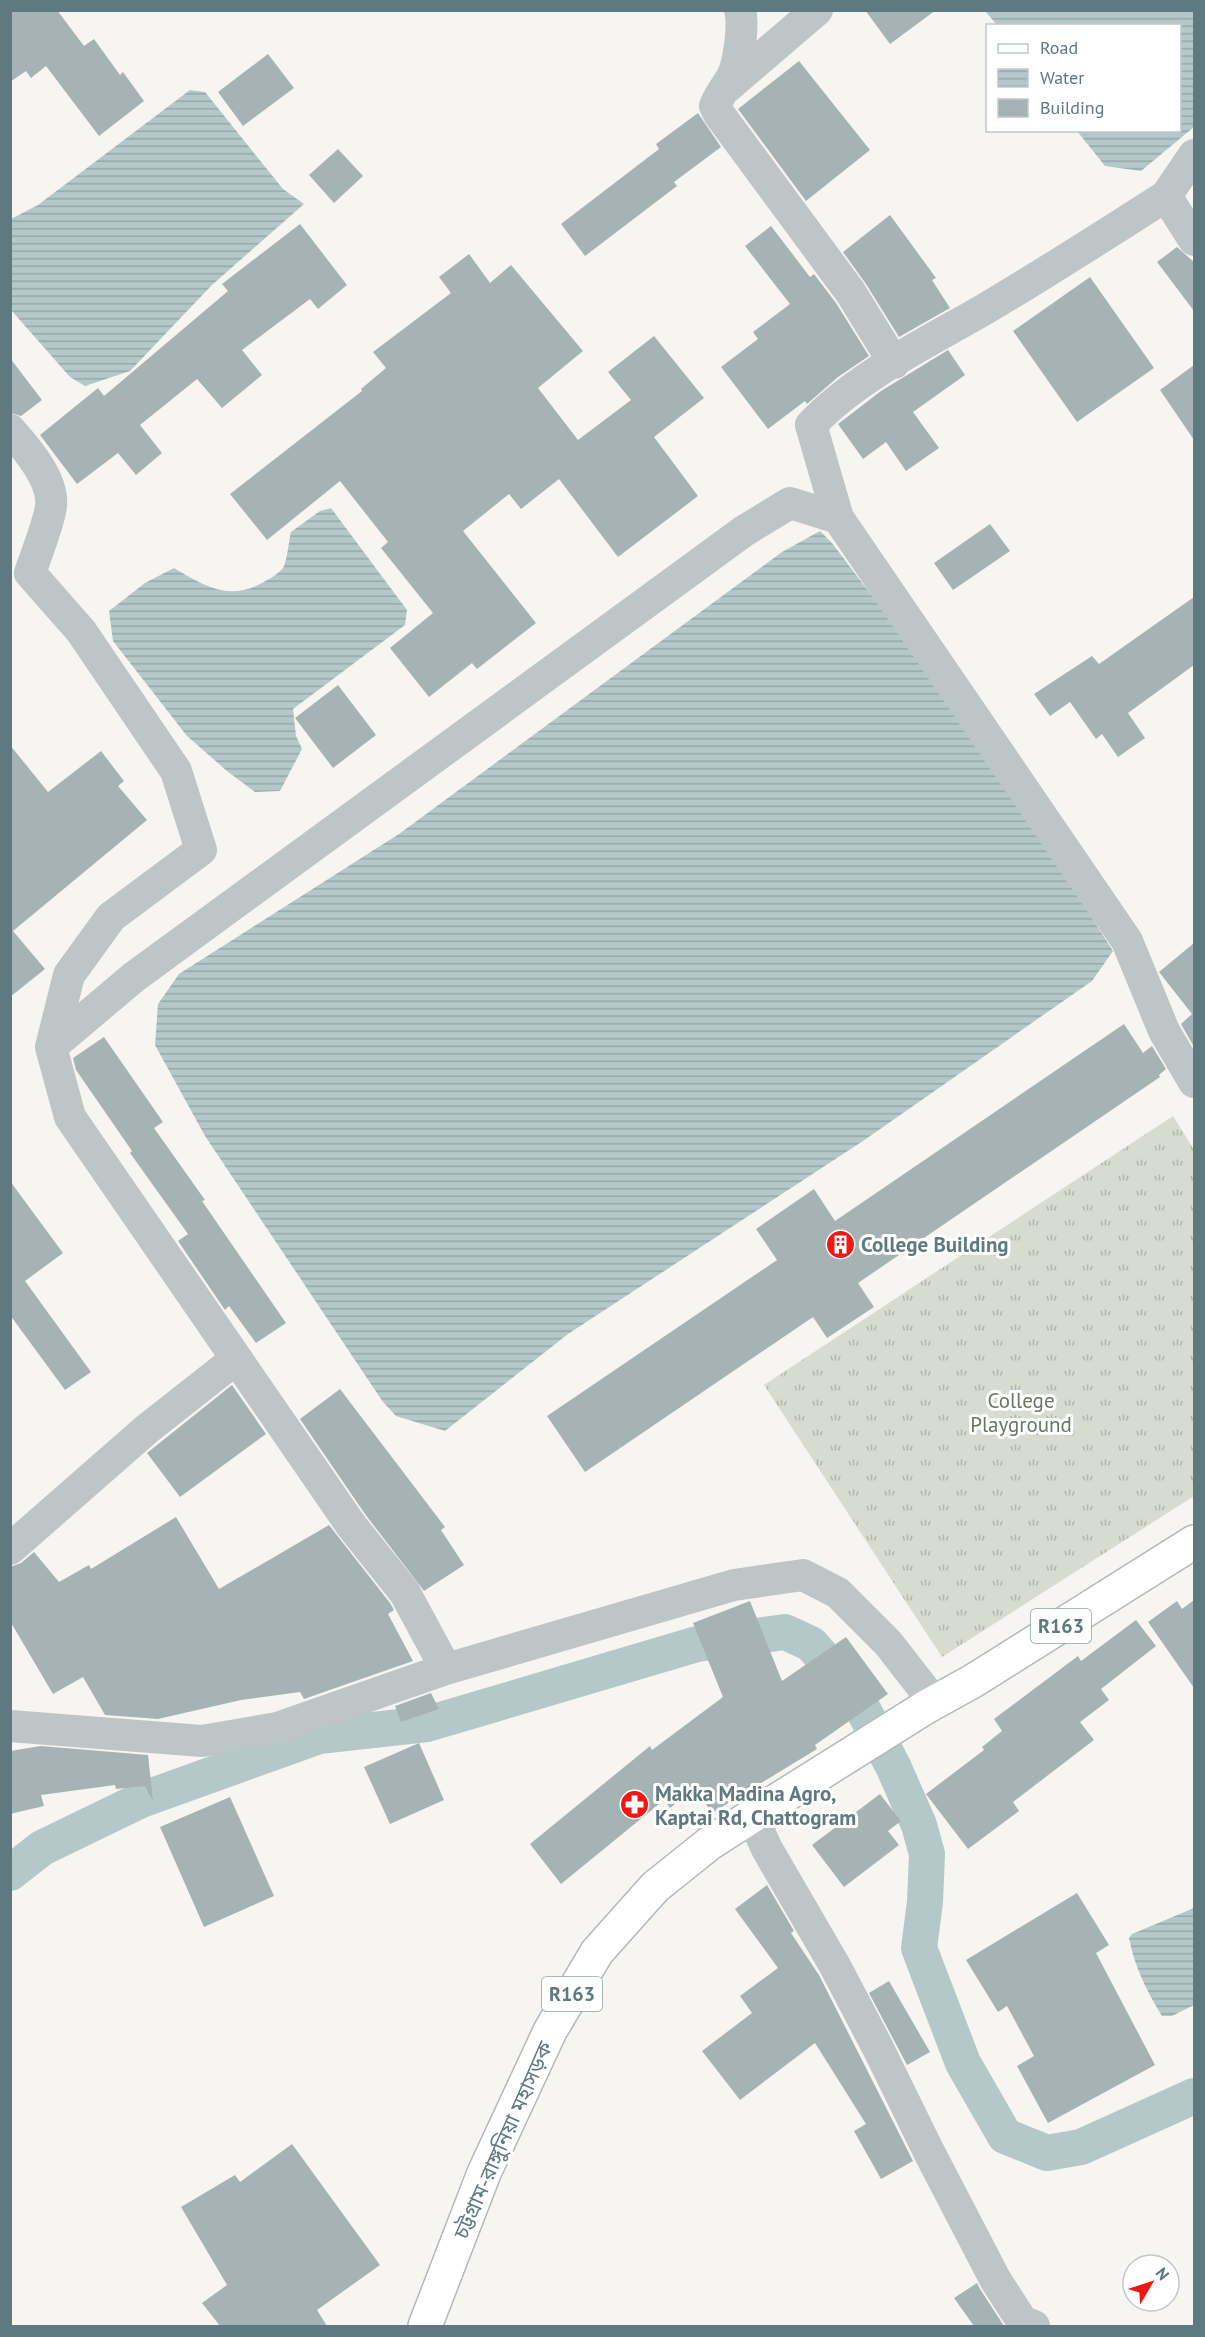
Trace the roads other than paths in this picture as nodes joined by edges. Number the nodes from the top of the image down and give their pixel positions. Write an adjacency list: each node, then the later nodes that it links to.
1 (740, 10): 3 (street)
2 (817, 10): 3 (street)
3 (724, 90): 7 (street)
4 (1194, 155): 5 (street)
5 (1166, 196): 6 (street); 7 (street)
6 (1194, 240)
7 (894, 363): 9 (street)
8 (10, 430): 10 (street)
9 (838, 518): 10 (street); 11 (street)
10 (51, 1047): 12 (street)
11 (1194, 1082)
12 (236, 1359): 14 (street); 15 (street)
13 (1194, 1542): 16 (main road, R163)
14 (10, 1549)
15 (446, 1669): 16 (street); 17 (street)
16 (930, 1705): 18 (main road, চট্টগ্রাম-রাঙ্গুনিয়া মহাসড়ক / R163)
17 (10, 1726)
18 (752, 1816): 19 (main road, চট্টগ্রাম-রাঙ্গুনিয়া মহাসড়ক / R163); 20 (street)
19 (425, 2326)
20 (1034, 2326)

